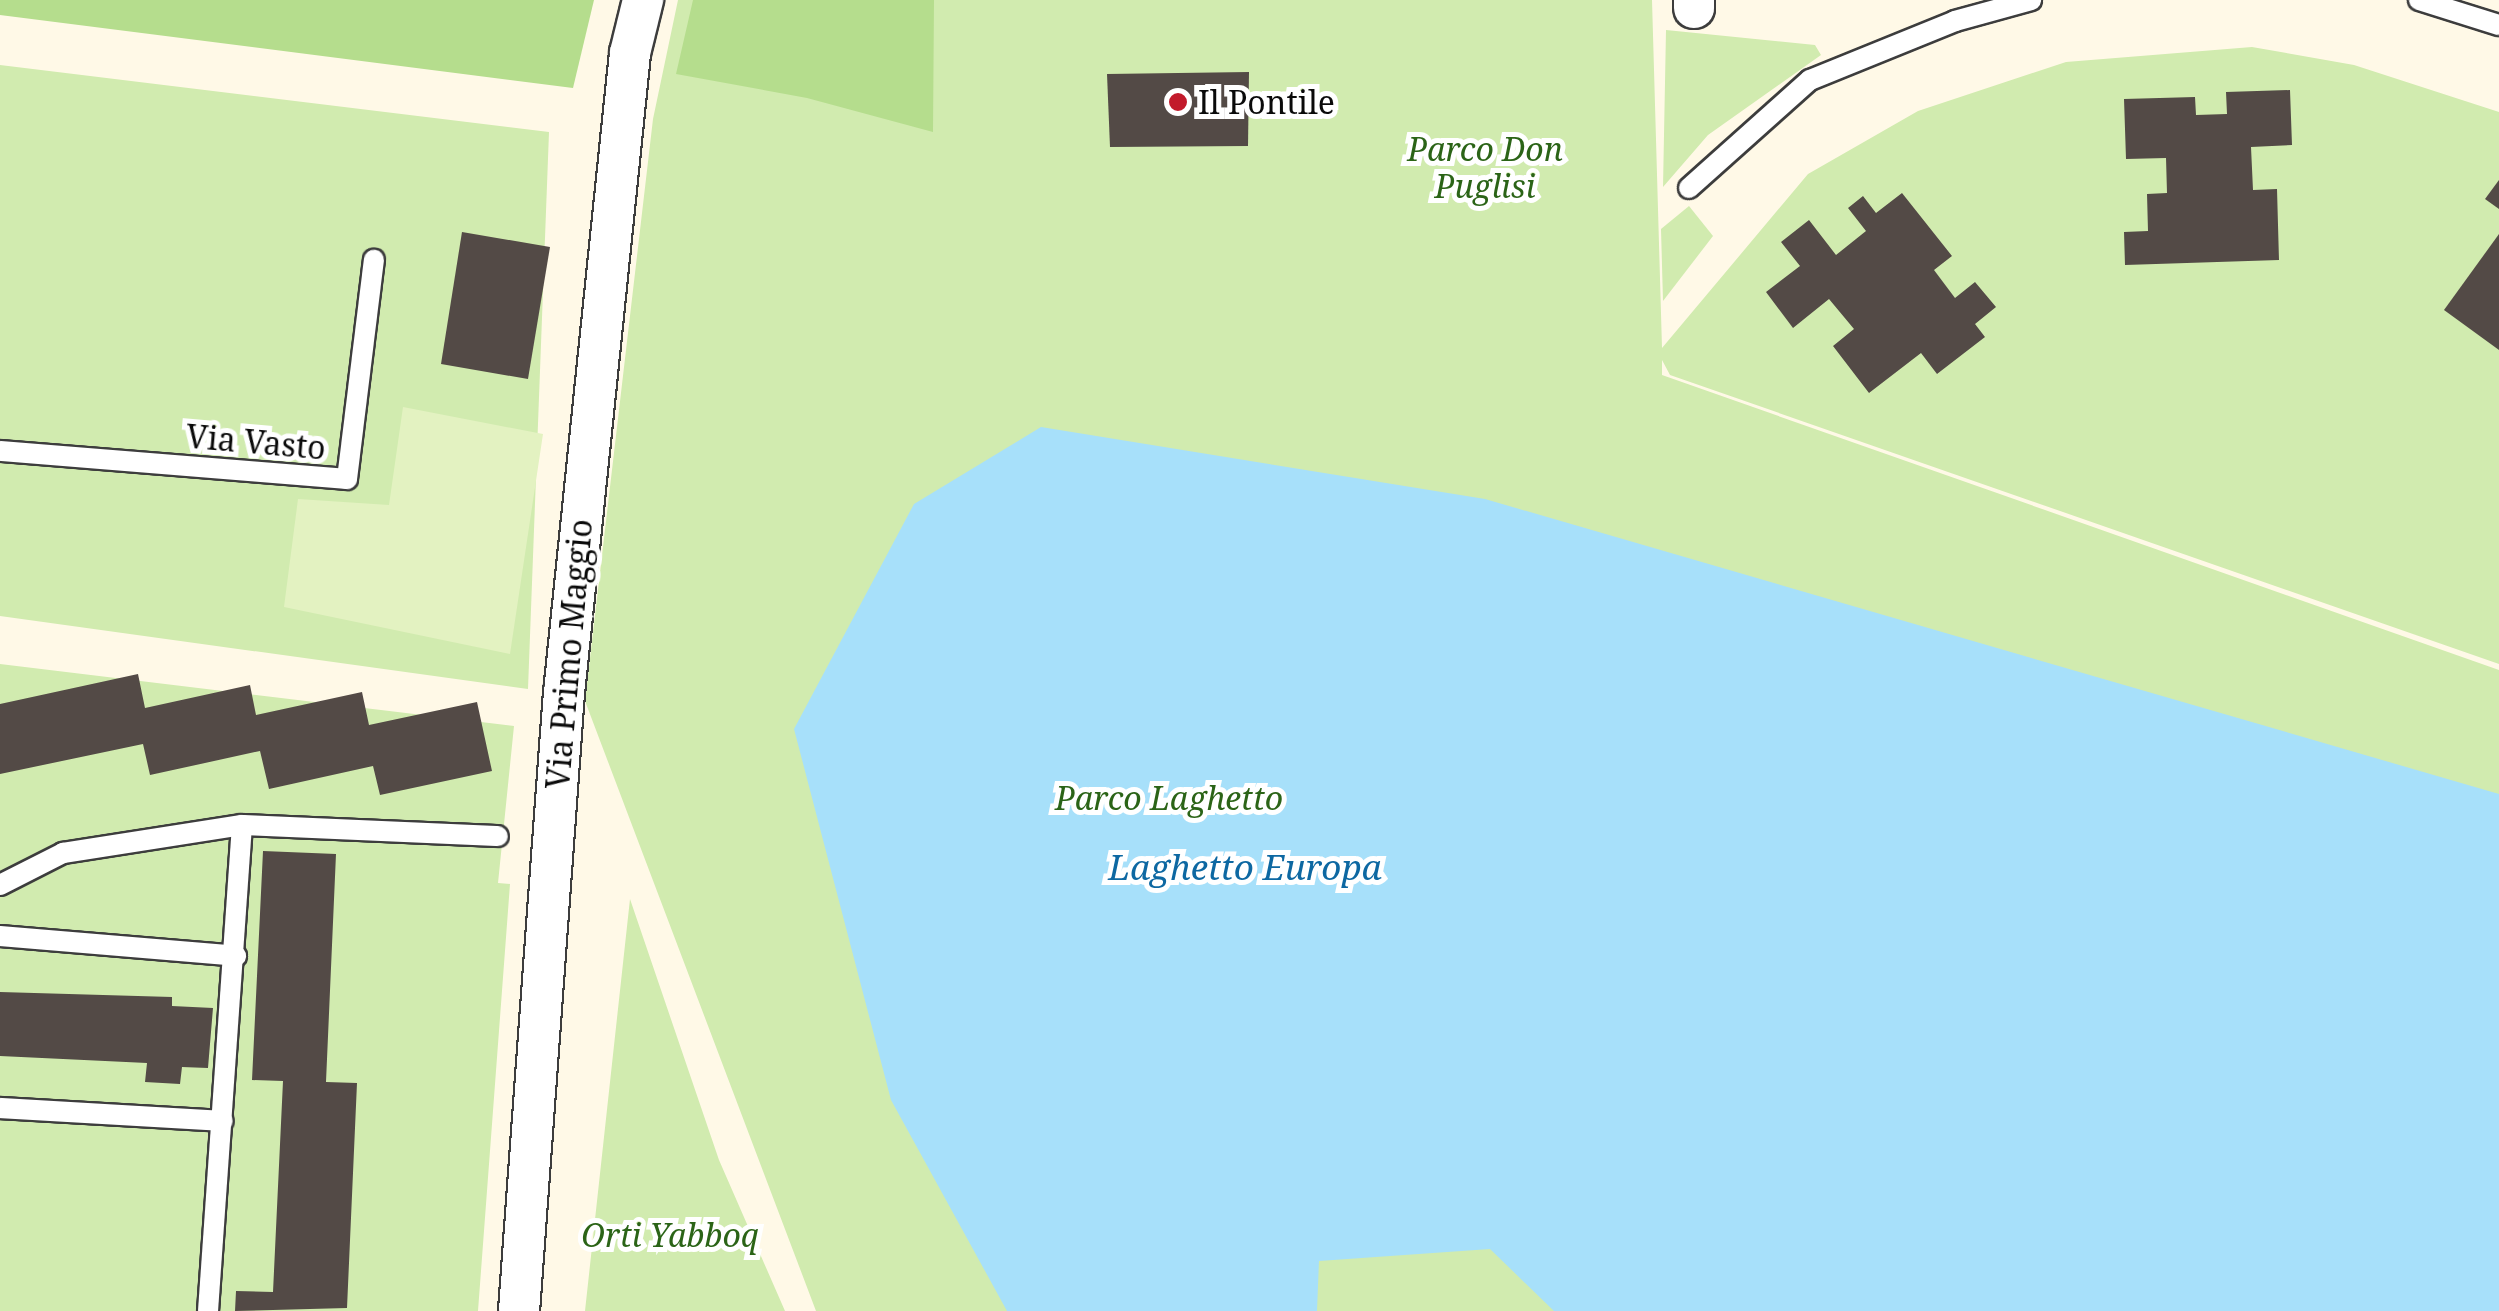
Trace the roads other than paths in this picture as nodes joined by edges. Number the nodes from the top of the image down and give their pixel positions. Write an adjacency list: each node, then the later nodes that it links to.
1 (643, 0): 16 (street, Via Primo Maggio)
2 (2031, 0): 5 (lane)
3 (2420, 0): 4 (lane)
4 (2499, 25)
5 (1690, 188)
6 (374, 260): 7 (lane, Via Vasto)
7 (0, 451)
8 (242, 825): 9 (lane); 10 (lane); 12 (lane)
9 (498, 836)
10 (0, 885)
11 (0, 936): 12 (lane)
12 (236, 956): 14 (lane)
13 (0, 1108): 14 (lane)
14 (223, 1121): 15 (lane)
15 (208, 1311)
16 (519, 1311)

